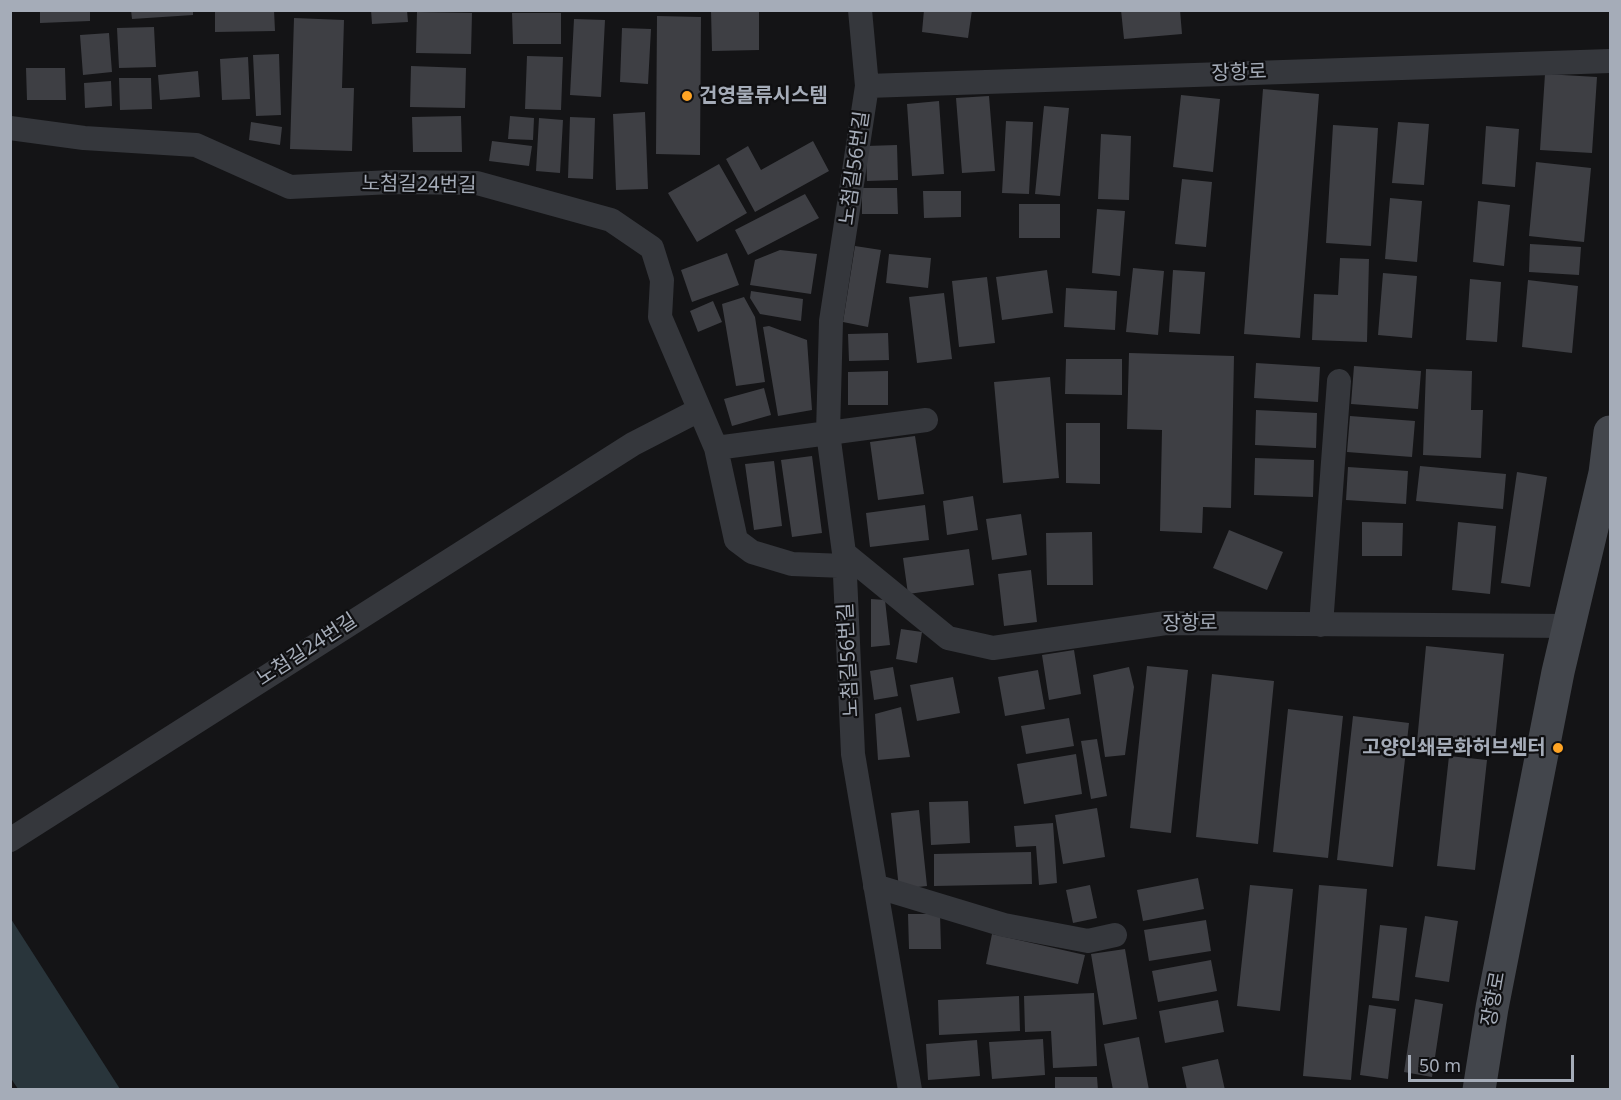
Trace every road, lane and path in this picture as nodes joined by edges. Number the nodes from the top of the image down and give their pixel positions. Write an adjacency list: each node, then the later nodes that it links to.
1 (860, 10): 3 (street, 노첨길56번길)
2 (1611, 61): 3 (street, 장항로)
3 (867, 86): 9 (street, 노첨길56번길)
4 (10, 128): 6 (street, 노첨길24번길)
5 (1339, 381): 13 (street)
6 (699, 410): 10 (street, 노첨길24번길); 15 (street, 노첨길24번길)
7 (926, 420): 9 (street)
8 (1611, 432): 11 (main road, 장항로)
9 (828, 433): 10 (street); 12 (street, 노첨길56번길)
10 (716, 448): 12 (street, 노첨길24번길)
11 (1604, 504): 14 (main road, 장항로)
12 (844, 559): 13 (street, 장항로); 16 (street, 노첨길56번길)
13 (1321, 624): 14 (street, 장항로)
14 (1569, 626): 19 (main road, 장항로)
15 (10, 840)
16 (875, 886): 17 (street); 18 (street, 노첨길56번길)
17 (1115, 935)
18 (910, 1089)
19 (1479, 1089)

